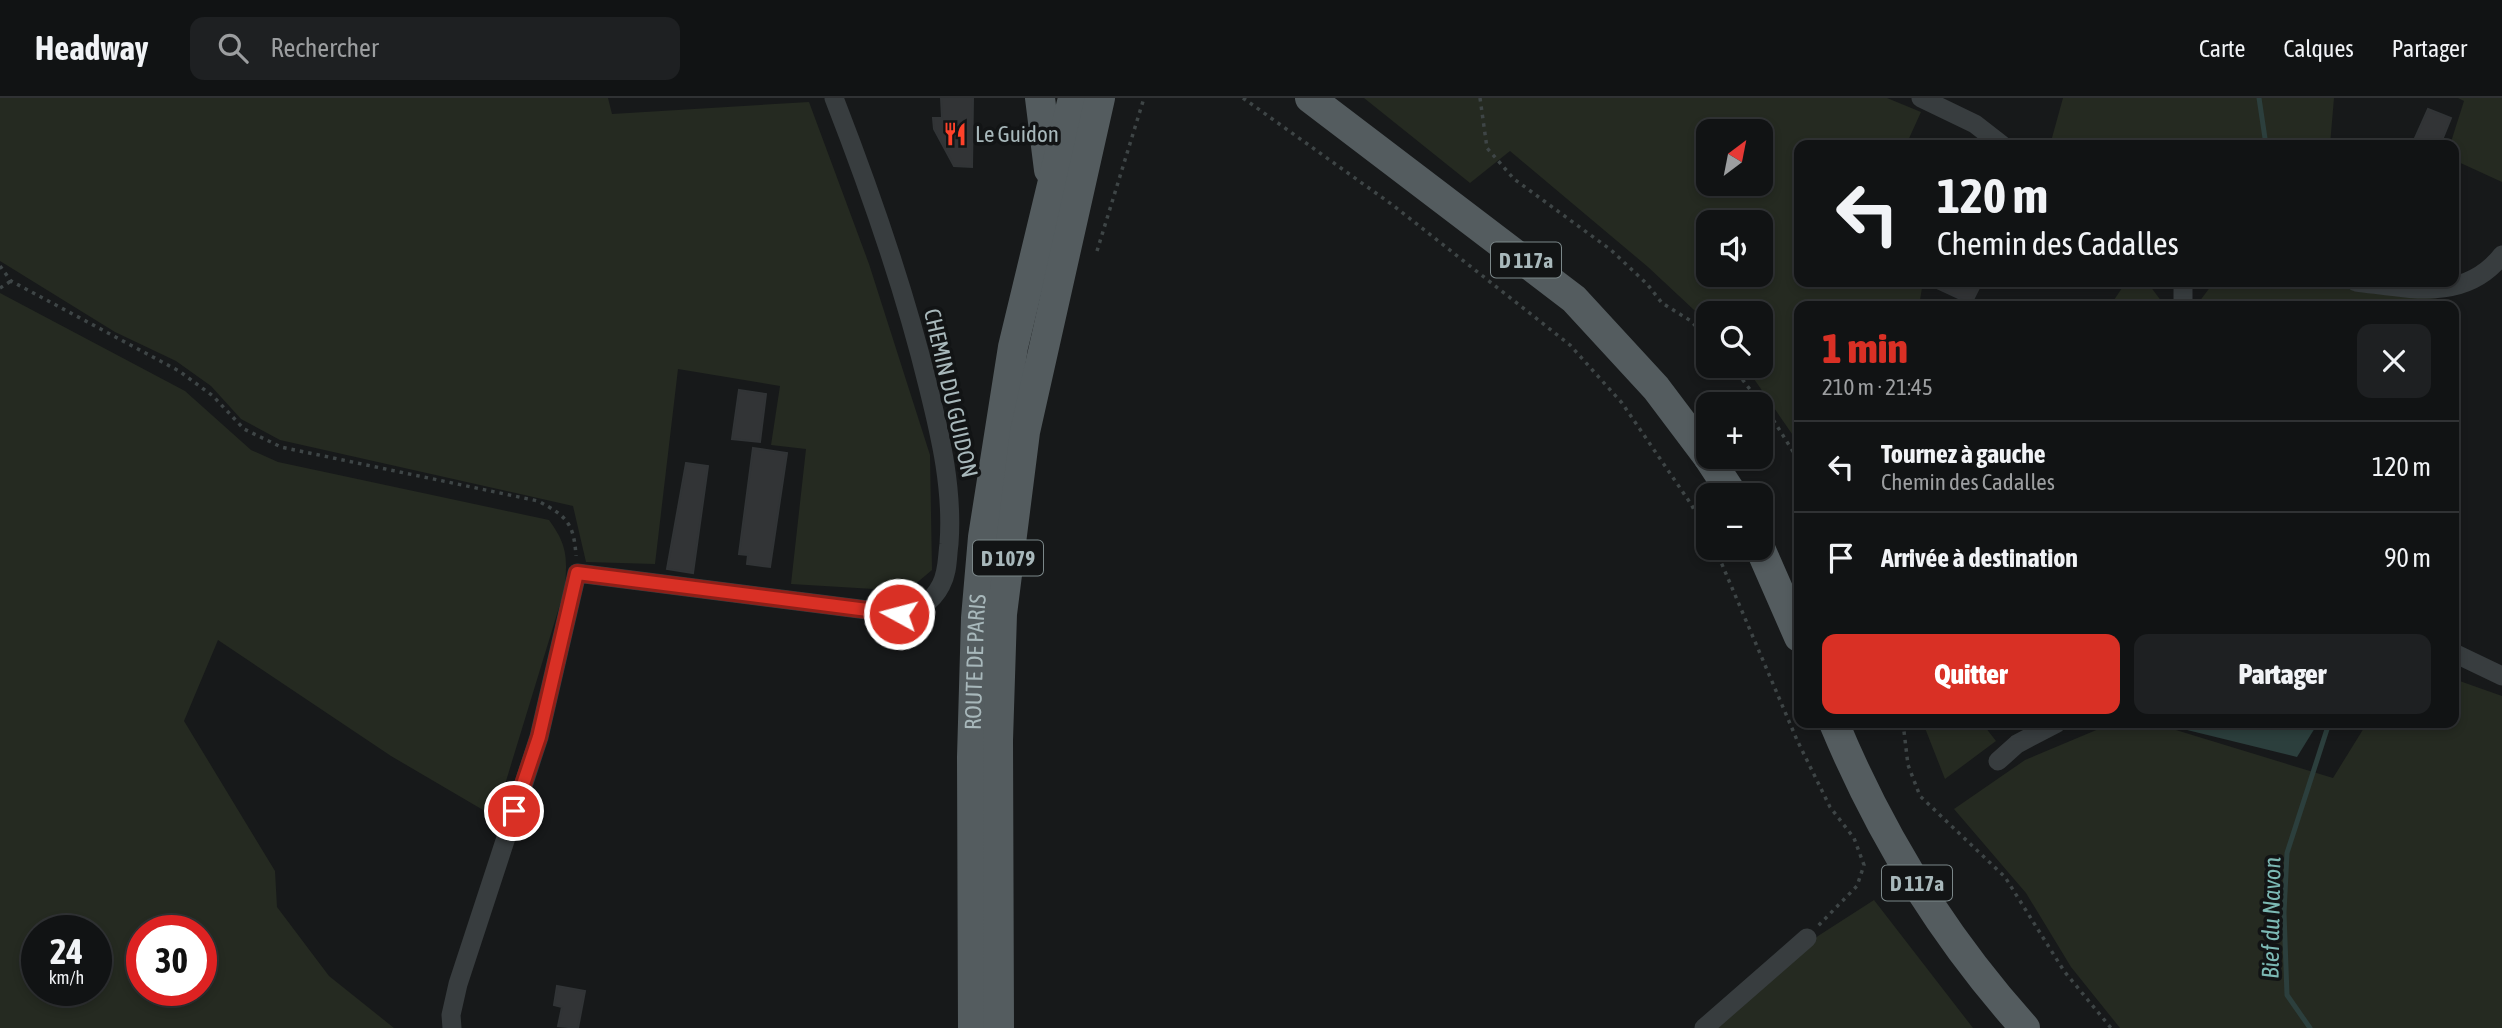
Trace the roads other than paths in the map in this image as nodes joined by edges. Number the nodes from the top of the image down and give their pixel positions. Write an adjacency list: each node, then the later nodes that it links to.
1 (834, 98): 22 (street, CHEMIN DU GUIDON)
2 (1040, 98): 8 (main road)
3 (1073, 98): 8 (main road, ROUTE DE PARIS / D 1079)
4 (1100, 98): 24 (main road, ROUTE DE PARIS / D 1079)
5 (1310, 98): 13 (main road, D 117a)
6 (1921, 98): 7 (street)
7 (1996, 140)
8 (1051, 191): 23 (main road, ROUTE DE PARIS / D 1079)
9 (2502, 255): 10 (street)
10 (2459, 286)
11 (2409, 287): 12 (street)
12 (2454, 287)
13 (1696, 441)
14 (1765, 560): 15 (main road)
15 (1794, 626)
16 (2459, 655): 17 (street)
17 (2502, 676)
18 (1836, 728): 26 (main road, D 117a)
19 (2047, 728): 20 (street)
20 (1998, 761)
21 (1807, 937): 25 (street)
22 (452, 1028)
23 (973, 1028)
24 (999, 1028)
25 (1704, 1028)
26 (2025, 1028)

